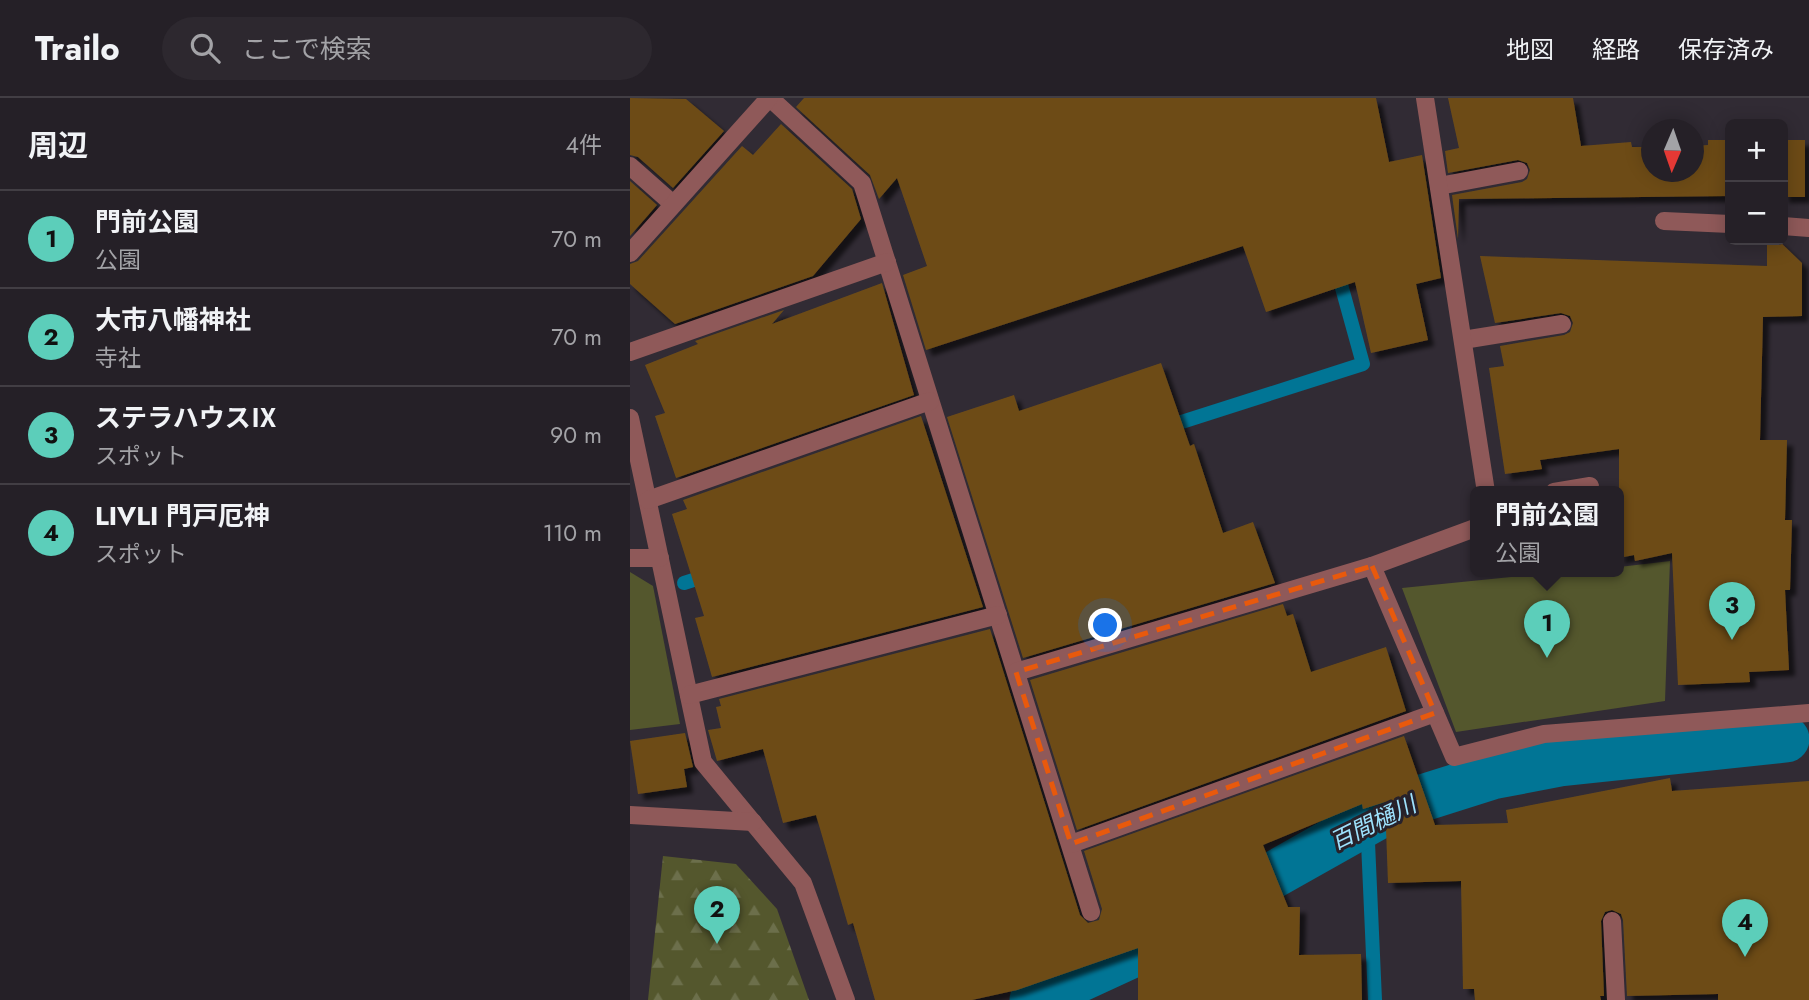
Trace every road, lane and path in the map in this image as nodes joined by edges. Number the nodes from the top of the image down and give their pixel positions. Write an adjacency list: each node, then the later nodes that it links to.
1 (769, 98): 6 (street); 12 (street)
2 (1425, 98): 5 (street)
3 (630, 166): 6 (street)
4 (1519, 171): 5 (street)
5 (1438, 186): 14 (street)
6 (673, 204): 11 (street)
7 (1664, 221): 8 (street)
8 (1725, 224)
9 (1788, 226): 10 (street)
10 (1809, 228)
11 (630, 253)
12 (887, 262): 15 (street); 16 (street)
13 (1562, 324): 14 (street)
14 (1463, 340): 18 (street)
15 (630, 352)
16 (930, 401): 19 (street); 24 (street)
17 (630, 418): 19 (street)
18 (1485, 486)
19 (648, 500): 22 (street)
20 (1470, 530): 23 (street)
21 (630, 558): 22 (street)
22 (660, 558): 26 (street)
23 (1372, 566): 25 (street); 27 (street)
24 (998, 615): 25 (street); 26 (street)
25 (1016, 672): 31 (street)
26 (689, 695): 30 (street)
27 (1435, 713): 28 (street); 31 (street)
28 (1809, 713)
29 (630, 814): 30 (street)
30 (753, 822): 34 (street)
31 (1070, 844): 32 (street)
32 (1091, 912)
33 (1612, 921): 35 (street)
34 (846, 1000)
35 (1616, 1000)

